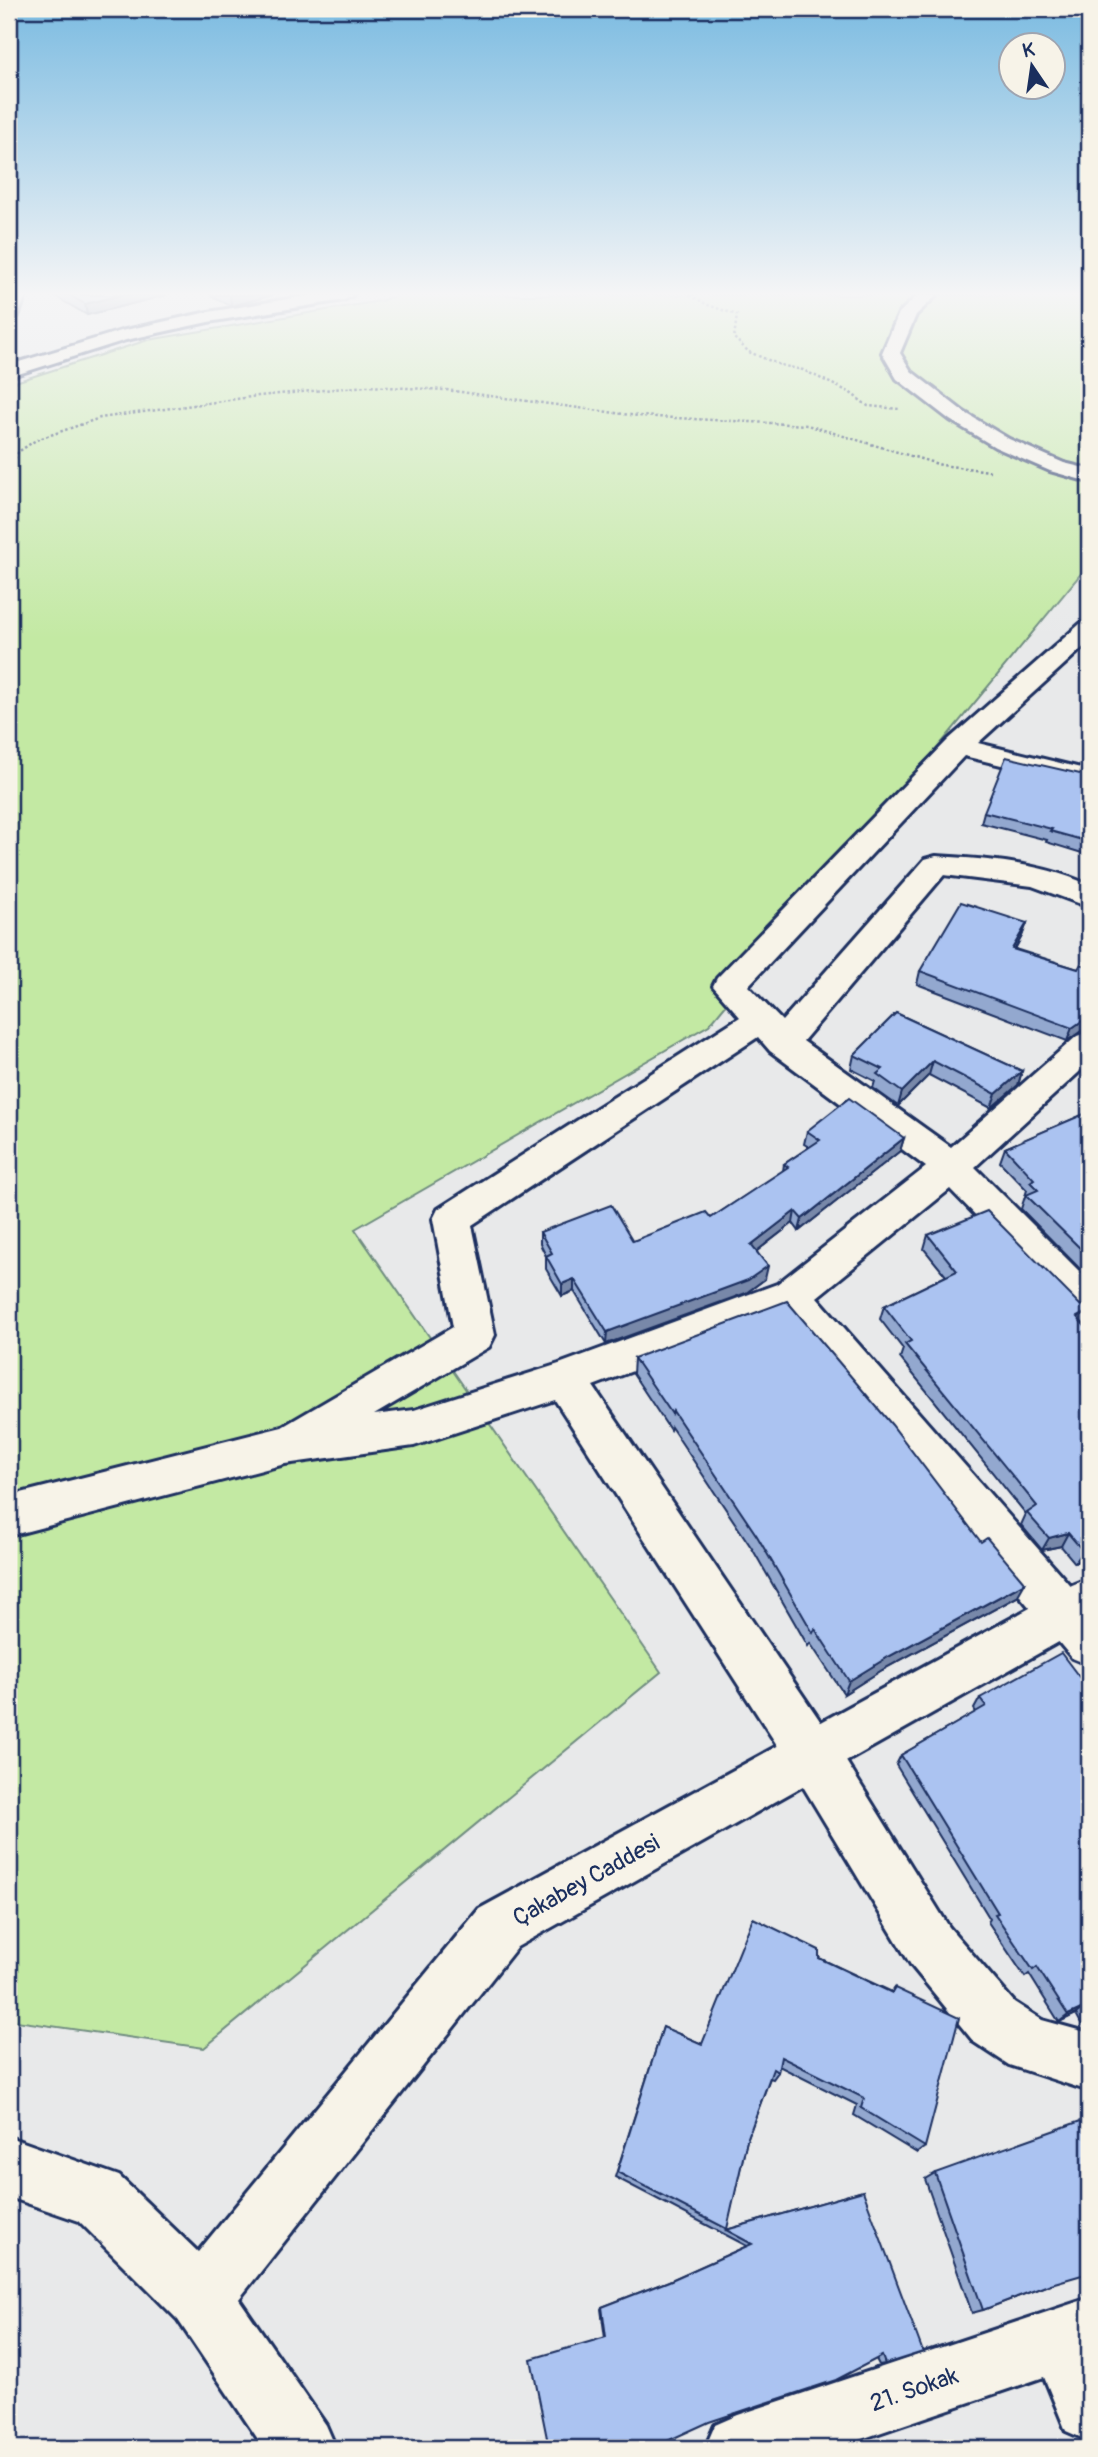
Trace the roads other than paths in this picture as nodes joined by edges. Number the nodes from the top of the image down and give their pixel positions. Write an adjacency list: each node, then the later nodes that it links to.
1 (949, 410): 2 (street)
2 (1089, 476)
3 (1089, 629): 4 (street)
4 (958, 746): 5 (street); 7 (street)
5 (1089, 778)
6 (1089, 897): 7 (street)
7 (772, 1031): 9 (street); 13 (street)
8 (1086, 1054): 9 (street)
9 (952, 1167): 10 (street); 11 (street)
10 (791, 1295): 12 (street); 15 (street)
11 (1089, 1306)
12 (565, 1379): 13 (street); 16 (street)
13 (285, 1446): 14 (street)
14 (9, 1516)
15 (1082, 1619): 16 (street, Çakabey Caddesi)
16 (813, 1755): 17 (street); 19 (street, Çakabey Caddesi)
17 (1089, 2063)
18 (9, 2167): 19 (street)
19 (200, 2298): 22 (street)
20 (1074, 2335): 21 (street); 23 (street, 21. Sokak)
21 (1089, 2408)
22 (303, 2448)
23 (738, 2448)

